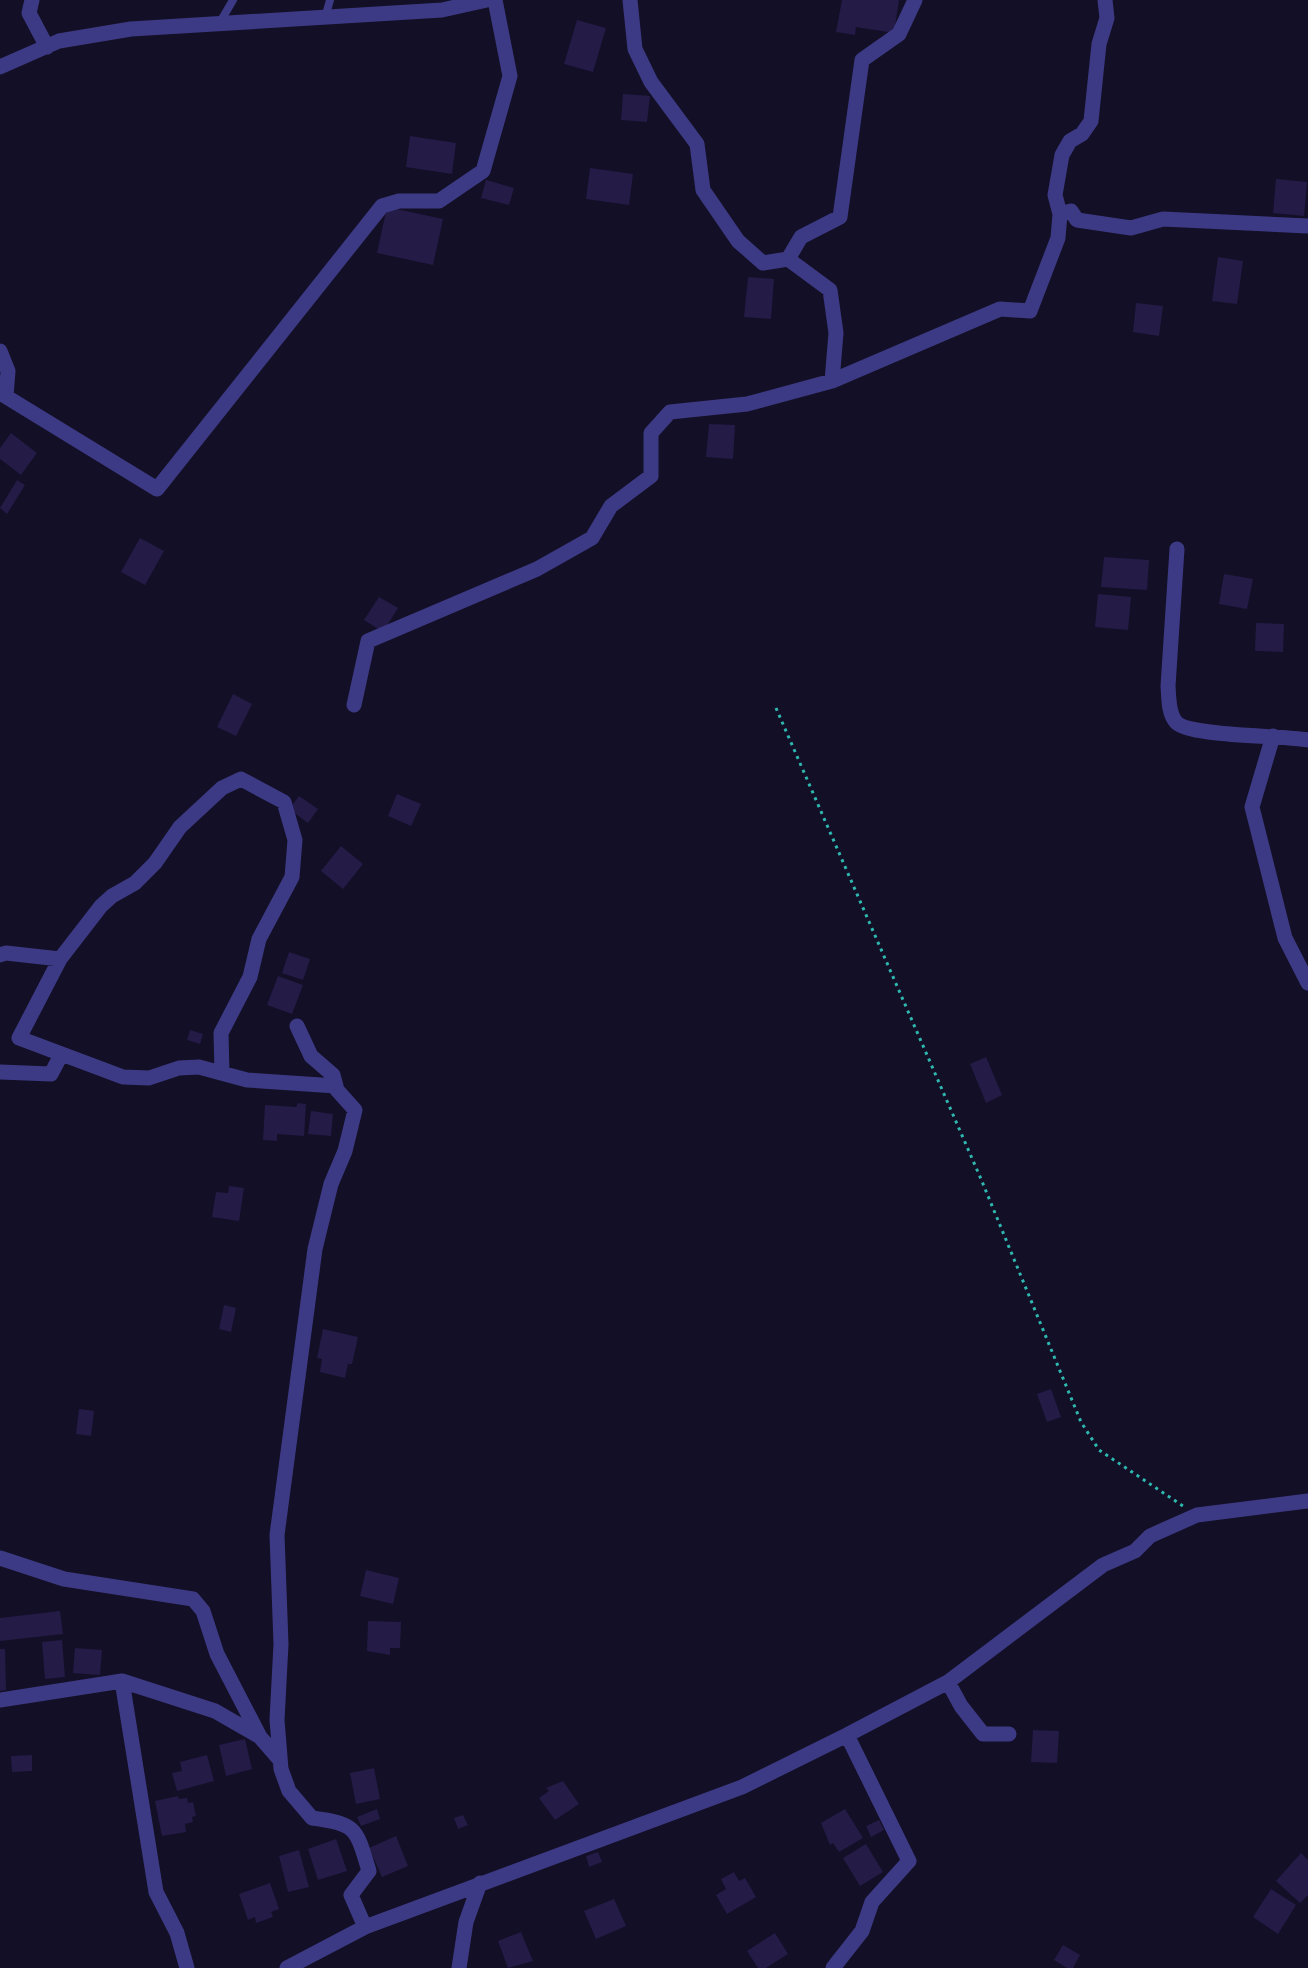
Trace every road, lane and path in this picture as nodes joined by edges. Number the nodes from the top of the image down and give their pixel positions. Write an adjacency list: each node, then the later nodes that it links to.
1 (32, 0): 11 (street)
2 (233, 0): 10 (lane)
3 (330, 0): 9 (lane)
4 (487, 0): 9 (street)
5 (495, 0): 18 (street)
6 (630, 0): 15 (street)
7 (915, 0): 15 (street)
8 (1105, 0): 13 (street)
9 (325, 18): 10 (street)
10 (219, 24): 11 (street)
11 (47, 46): 12 (street)
12 (0, 67)
13 (1060, 214): 14 (street); 17 (street)
14 (1308, 226)
15 (788, 259): 17 (street)
16 (0, 351): 18 (street)
17 (832, 381): 20 (street)
18 (3, 394)
19 (1177, 549): 22 (street)
20 (354, 705)
21 (776, 708): 33 (path)
22 (1273, 736): 23 (street); 26 (street)
23 (1308, 740)
24 (0, 955): 25 (street)
25 (60, 959): 28 (street); 30 (street)
26 (1308, 983)
27 (297, 1026): 31 (street)
28 (61, 1055): 29 (street); 30 (street)
29 (0, 1072)
30 (222, 1073): 31 (street)
31 (336, 1086): 41 (street)
32 (1308, 1501): 33 (street)
33 (1197, 1515): 36 (street)
34 (0, 1558): 40 (street)
35 (122, 1682): 37 (street); 40 (street); 44 (street)
36 (948, 1682): 38 (street); 39 (street)
37 (0, 1700)
38 (1009, 1734)
39 (847, 1735): 42 (street); 47 (street)
40 (260, 1737): 41 (street)
41 (280, 1760): 43 (street)
42 (480, 1883): 43 (street); 46 (street)
43 (365, 1927): 45 (street)
44 (187, 1968)
45 (287, 1968)
46 (459, 1968)
47 (833, 1968)

